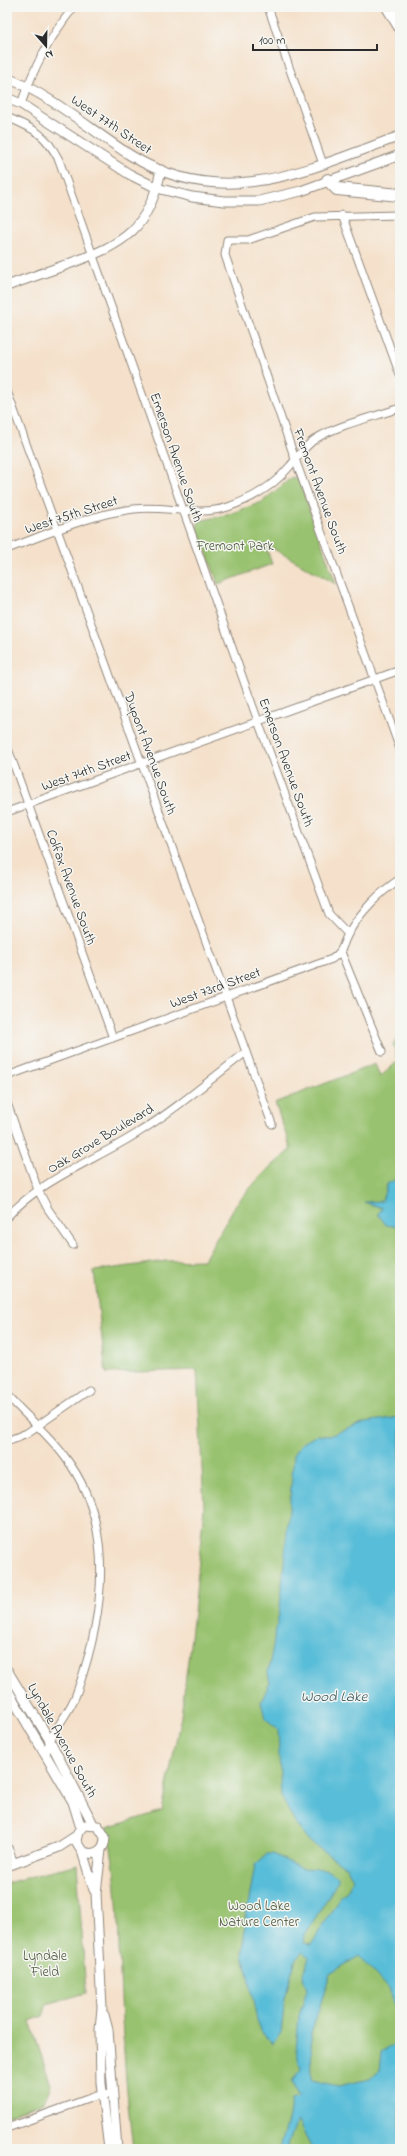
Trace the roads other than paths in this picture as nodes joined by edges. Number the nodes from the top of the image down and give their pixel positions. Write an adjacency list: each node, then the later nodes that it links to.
1 (74, 7): 6 (street)
2 (268, 7): 12 (street)
3 (388, 7): 4 (highway)
4 (400, 27)
5 (7, 78): 6 (street, West 77th Street)
6 (27, 87): 8 (street); 13 (street, West 77th Street)
7 (7, 98): 8 (street)
8 (21, 104): 16 (street)
9 (7, 117): 21 (street, Emerson Avenue South)
10 (400, 136): 12 (street, West 77th Street)
11 (400, 155): 14 (street)
12 (323, 164): 13 (street, West 77th Street); 14 (street)
13 (161, 170): 16 (street)
14 (328, 180): 16 (street); 17 (highway)
15 (400, 186): 17 (highway)
16 (157, 188): 21 (street)
17 (374, 193): 18 (highway)
18 (400, 195)
19 (342, 215): 20 (street); 23 (street); 26 (street, Fremont Avenue South)
20 (400, 215)
21 (92, 256): 22 (street); 27 (street, Emerson Avenue South)
22 (7, 286)
23 (400, 375)
24 (7, 391): 28 (street, Dupont Avenue South)
25 (400, 408): 26 (street, West 75th Street)
26 (295, 458): 27 (street, West 75th Street); 31 (street, Fremont Avenue South)
27 (182, 510): 28 (street, West 75th Street); 32 (street, Emerson Avenue South)
28 (57, 530): 29 (street, West 75th Street); 35 (street, Dupont Avenue South)
29 (7, 549)
30 (400, 670): 31 (street, West 74th Street)
31 (374, 679): 32 (street, West 74th Street); 34 (street, Fremont Avenue South)
32 (258, 721): 35 (street, West 74th Street); 39 (street, Emerson Avenue South)
33 (7, 746): 36 (street, Colfax Avenue South)
34 (400, 750)
35 (141, 764): 36 (street, West 74th Street); 41 (street, Dupont Avenue South)
36 (28, 804): 37 (street, West 74th Street); 42 (street, Colfax Avenue South)
37 (7, 812)
38 (400, 879): 39 (street)
39 (348, 934): 40 (street)
40 (341, 952): 41 (street, West 73rd Street); 44 (street)
41 (226, 997): 42 (street, West 73rd Street); 43 (street, Dupont Avenue South)
42 (113, 1038): 45 (street, West 73rd Street)
43 (246, 1052): 47 (street, Dupont Avenue South); 48 (street, Oak Grove Boulevard)
44 (382, 1052)
45 (7, 1076)
46 (7, 1103): 48 (street)
47 (272, 1124)
48 (38, 1190): 49 (street, Oak Grove Boulevard); 50 (street)
49 (7, 1217)
50 (73, 1245)
51 (89, 1390): 53 (street)
52 (7, 1394): 53 (street)
53 (36, 1425): 54 (street); 57 (street)
54 (7, 1440)
55 (7, 1670): 57 (street, Lyndale Avenue South)
56 (7, 1689): 58 (street, Lyndale Avenue South)
57 (49, 1739): 58 (street); 59 (street, Lyndale Avenue South)
58 (46, 1753): 60 (street, Lyndale Avenue South)
59 (93, 1824): 60 (street); 65 (street, Lyndale Avenue South)
60 (81, 1828): 61 (street)
61 (76, 1836): 63 (street); 64 (street, Lyndale Avenue South)
62 (7, 1845): 66 (street)
63 (59, 1847): 64 (street); 66 (street)
64 (81, 1850): 65 (street); 67 (street, Lyndale Avenue South)
65 (100, 1850): 67 (street, Lyndale Avenue South)
66 (11, 1864)
67 (96, 1893): 68 (street, Lyndale Avenue South)
68 (107, 2094): 69 (street); 70 (street, Lyndale Avenue South); 71 (street, Lyndale Avenue South)
69 (7, 2128)
70 (109, 2149)
71 (117, 2149)

